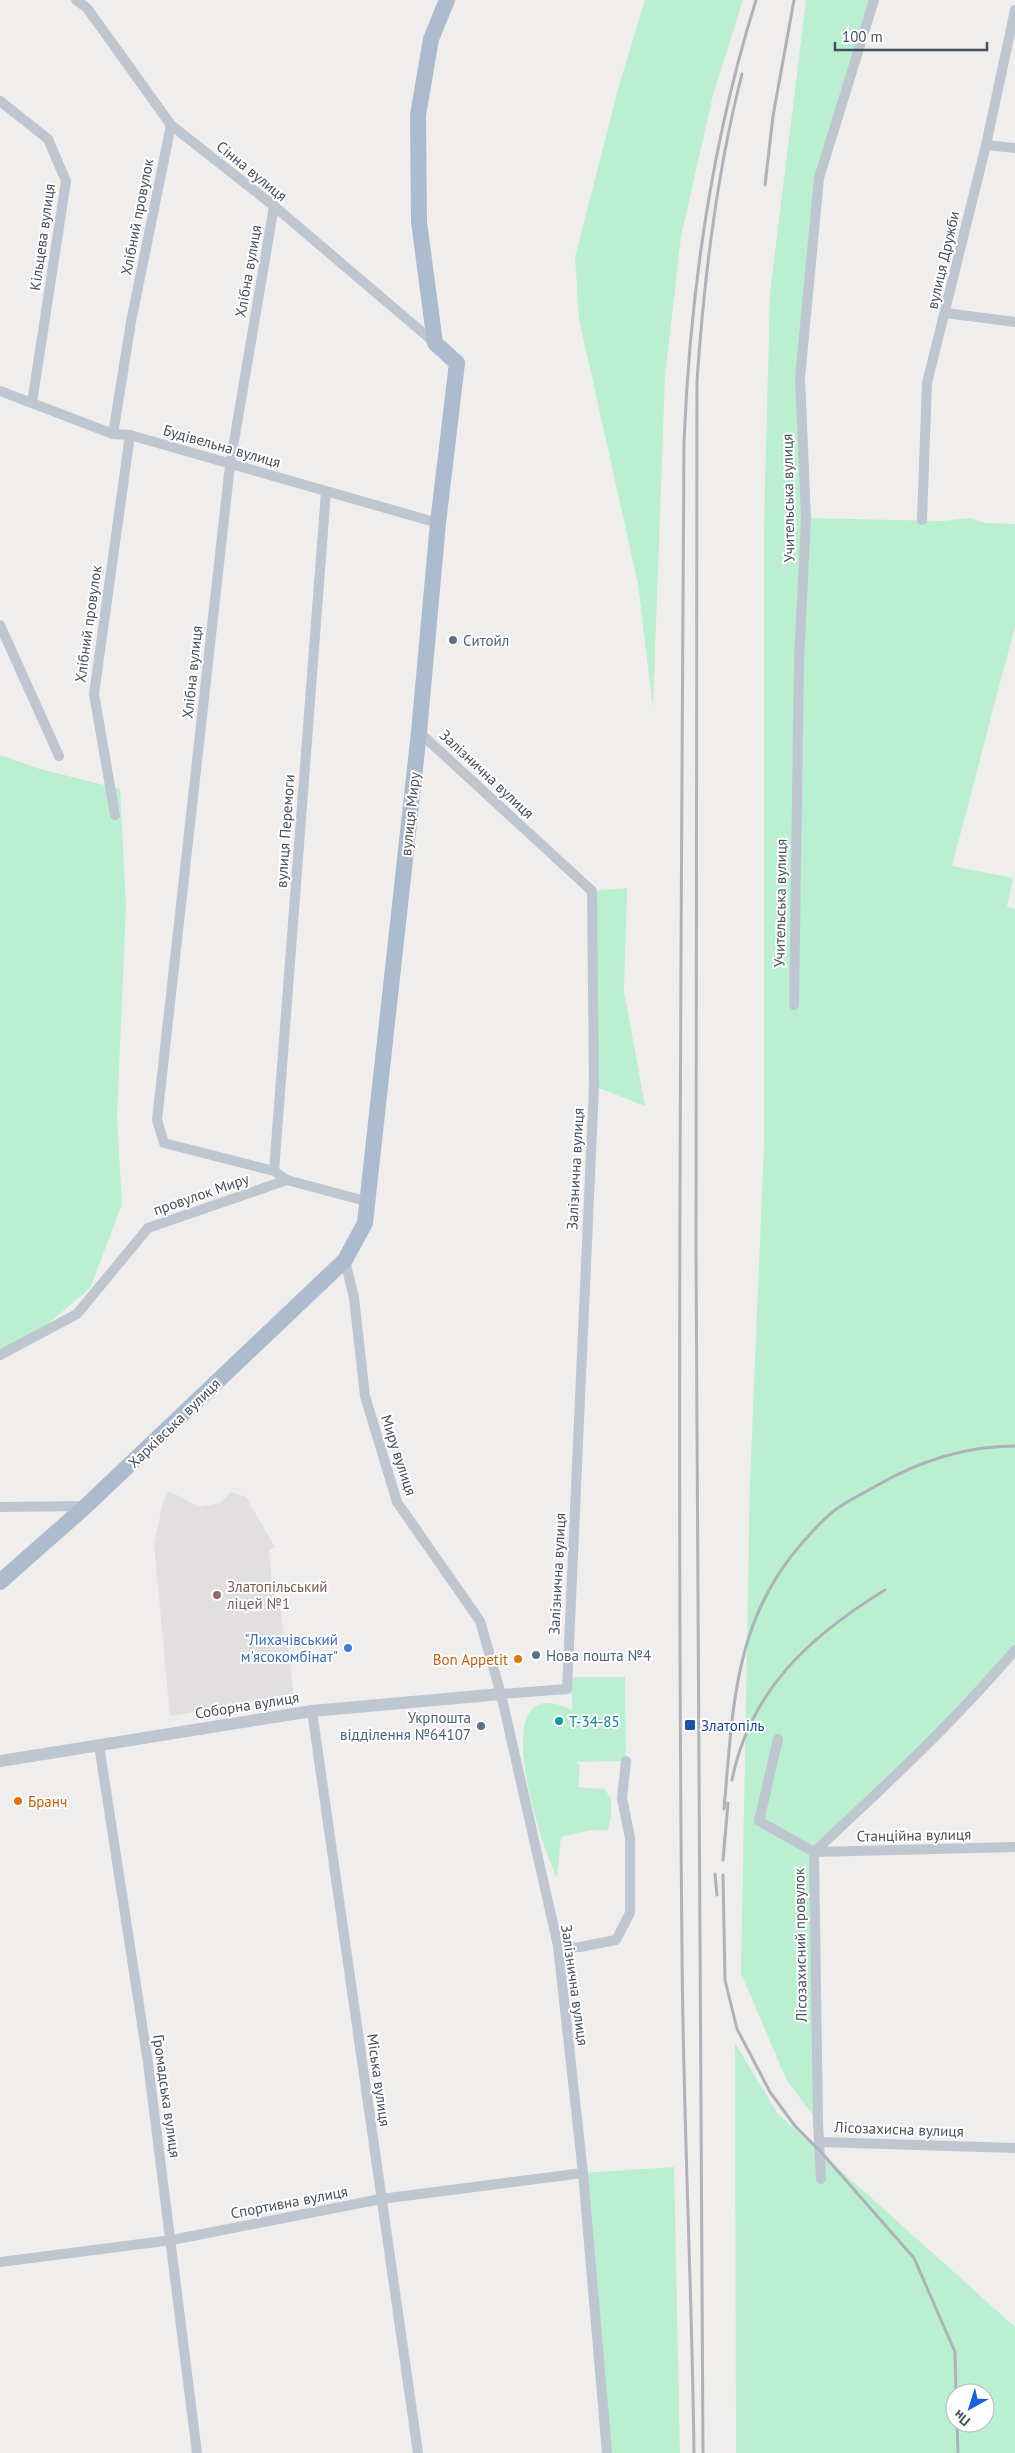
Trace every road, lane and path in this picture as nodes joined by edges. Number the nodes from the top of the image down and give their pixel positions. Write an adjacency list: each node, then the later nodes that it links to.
1 (76, 0): 6 (street, Сінна вулиця)
2 (447, 0): 12 (main road)
3 (874, 0): 25 (street, Учительська вулиця)
4 (1015, 10): 7 (street, вулиця Дружби)
5 (0, 101): 14 (street, Кільцева вулиця)
6 (171, 125): 9 (street, Сінна вулиця); 15 (street, Хлібний провулок)
7 (986, 145): 8 (street); 10 (street, вулиця Дружби)
8 (1015, 148)
9 (274, 206): 12 (street, Сінна вулиця); 17 (street, Хлібна вулиця)
10 (946, 313): 11 (street); 19 (street, вулиця Дружби)
11 (1015, 322)
12 (435, 343): 20 (main road, вулиця Миру)
13 (0, 391): 14 (street, Будівельна вулиця)
14 (32, 403): 15 (street, Будівельна вулиця)
15 (113, 434): 16 (street, Будівельна вулиця)
16 (130, 435): 17 (street, Будівельна вулиця); 24 (street, Хлібний провулок)
17 (230, 464): 18 (street, Будівельна вулиця); 26 (street, Хлібна вулиця)
18 (326, 492): 20 (street, Будівельна вулиця); 26 (street, вулиця Перемоги)
19 (922, 520)
20 (438, 523): 22 (main road, вулиця Миру)
21 (0, 625): 23 (street)
22 (418, 732): 28 (main road, вулиця Миру); 35 (street, Залізнична вулиця)
23 (59, 756)
24 (116, 815)
25 (794, 1005)
26 (274, 1172): 27 (street)
27 (287, 1180): 28 (street); 30 (street, провулок Миру)
28 (368, 1202): 29 (main road, вулиця Миру)
29 (345, 1260): 31 (main road, Харківська вулиця); 35 (street, Миру вулиця)
30 (0, 1355)
31 (86, 1506): 32 (street); 33 (main road, Харківська вулиця)
32 (0, 1507)
33 (0, 1582)
34 (1015, 1650): 42 (street, Лісозахисний провулок)
35 (501, 1694): 36 (street, Соборна вулиця); 43 (street, Залізнична вулиця)
36 (312, 1710): 38 (street, Соборна вулиця); 48 (street, Міська вулиця)
37 (778, 1739): 42 (street)
38 (99, 1745): 39 (street, Соборна вулиця); 49 (street, Громадська вулиця)
39 (0, 1761)
40 (626, 1761): 43 (street)
41 (1015, 1847): 42 (street, Станційна вулиця)
42 (814, 1852): 44 (street, Лісозахисний провулок)
43 (558, 1948): 46 (street, Залізнична вулиця)
44 (820, 2142): 45 (street, Лісозахисна вулиця); 47 (street, Лісозахисна вулиця)
45 (1015, 2148)
46 (583, 2173): 48 (street, Спортивна вулиця); 53 (street, Залізнична вулиця)
47 (821, 2179)
48 (381, 2199): 49 (street, Спортивна вулиця); 52 (street, Міська вулиця)
49 (172, 2240): 50 (street, Спортивна вулиця); 51 (street, Громадська вулиця)
50 (0, 2262)
51 (197, 2453)
52 (418, 2453)
53 (608, 2453)

